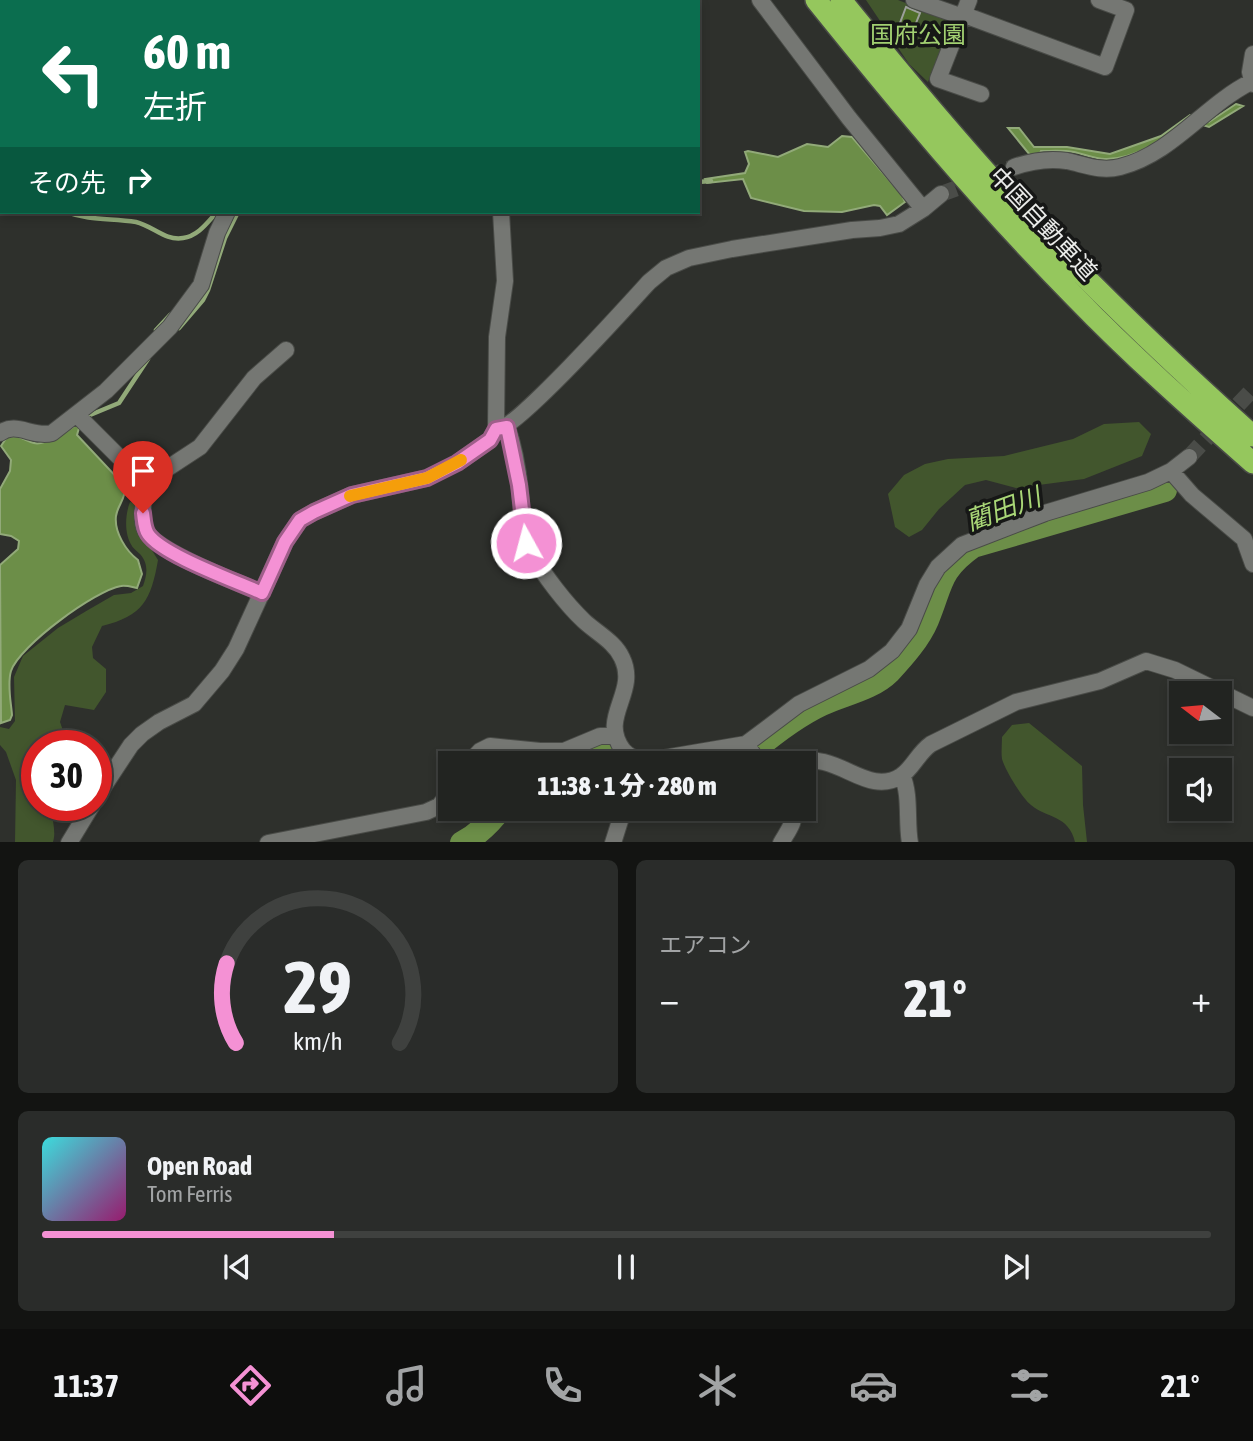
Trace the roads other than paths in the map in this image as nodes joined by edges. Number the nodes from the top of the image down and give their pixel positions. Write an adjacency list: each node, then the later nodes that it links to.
1 (760, 0): 13 (street)
2 (816, 0): 22 (highway, 中国自動車道)
3 (841, 0): 20 (highway, 中国自動車道)
4 (914, 0): 7 (street)
5 (970, 0): 7 (street)
6 (1099, 0): 7 (street)
7 (963, 17): 10 (street)
8 (1253, 54): 9 (street)
9 (1252, 83): 11 (street)
10 (981, 94)
11 (1014, 167)
12 (941, 194): 13 (street)
13 (923, 209): 18 (street)
14 (226, 214): 17 (street)
15 (501, 214): 18 (street)
16 (286, 350): 24 (street)
17 (77, 415): 19 (street); 24 (street)
18 (502, 428): 26 (street); 28 (street)
19 (0, 433)
20 (1253, 436)
21 (1189, 457): 23 (street)
22 (1253, 463)
23 (1171, 471): 25 (street); 33 (street)
24 (145, 483): 26 (street)
25 (1253, 564)
26 (262, 593): 35 (street)
27 (1253, 707): 36 (street)
28 (614, 736): 31 (street); 32 (street)
29 (480, 751): 30 (street)
30 (540, 751)
31 (564, 751)
32 (624, 751)
33 (755, 751)
34 (816, 759): 36 (street)
35 (112, 774)
36 (902, 775): 45 (street)
37 (438, 806): 42 (street)
38 (82, 821): 41 (street)
39 (620, 821): 43 (street)
40 (793, 821): 44 (street)
41 (69, 842)
42 (268, 842)
43 (613, 842)
44 (781, 842)
45 (910, 842)

